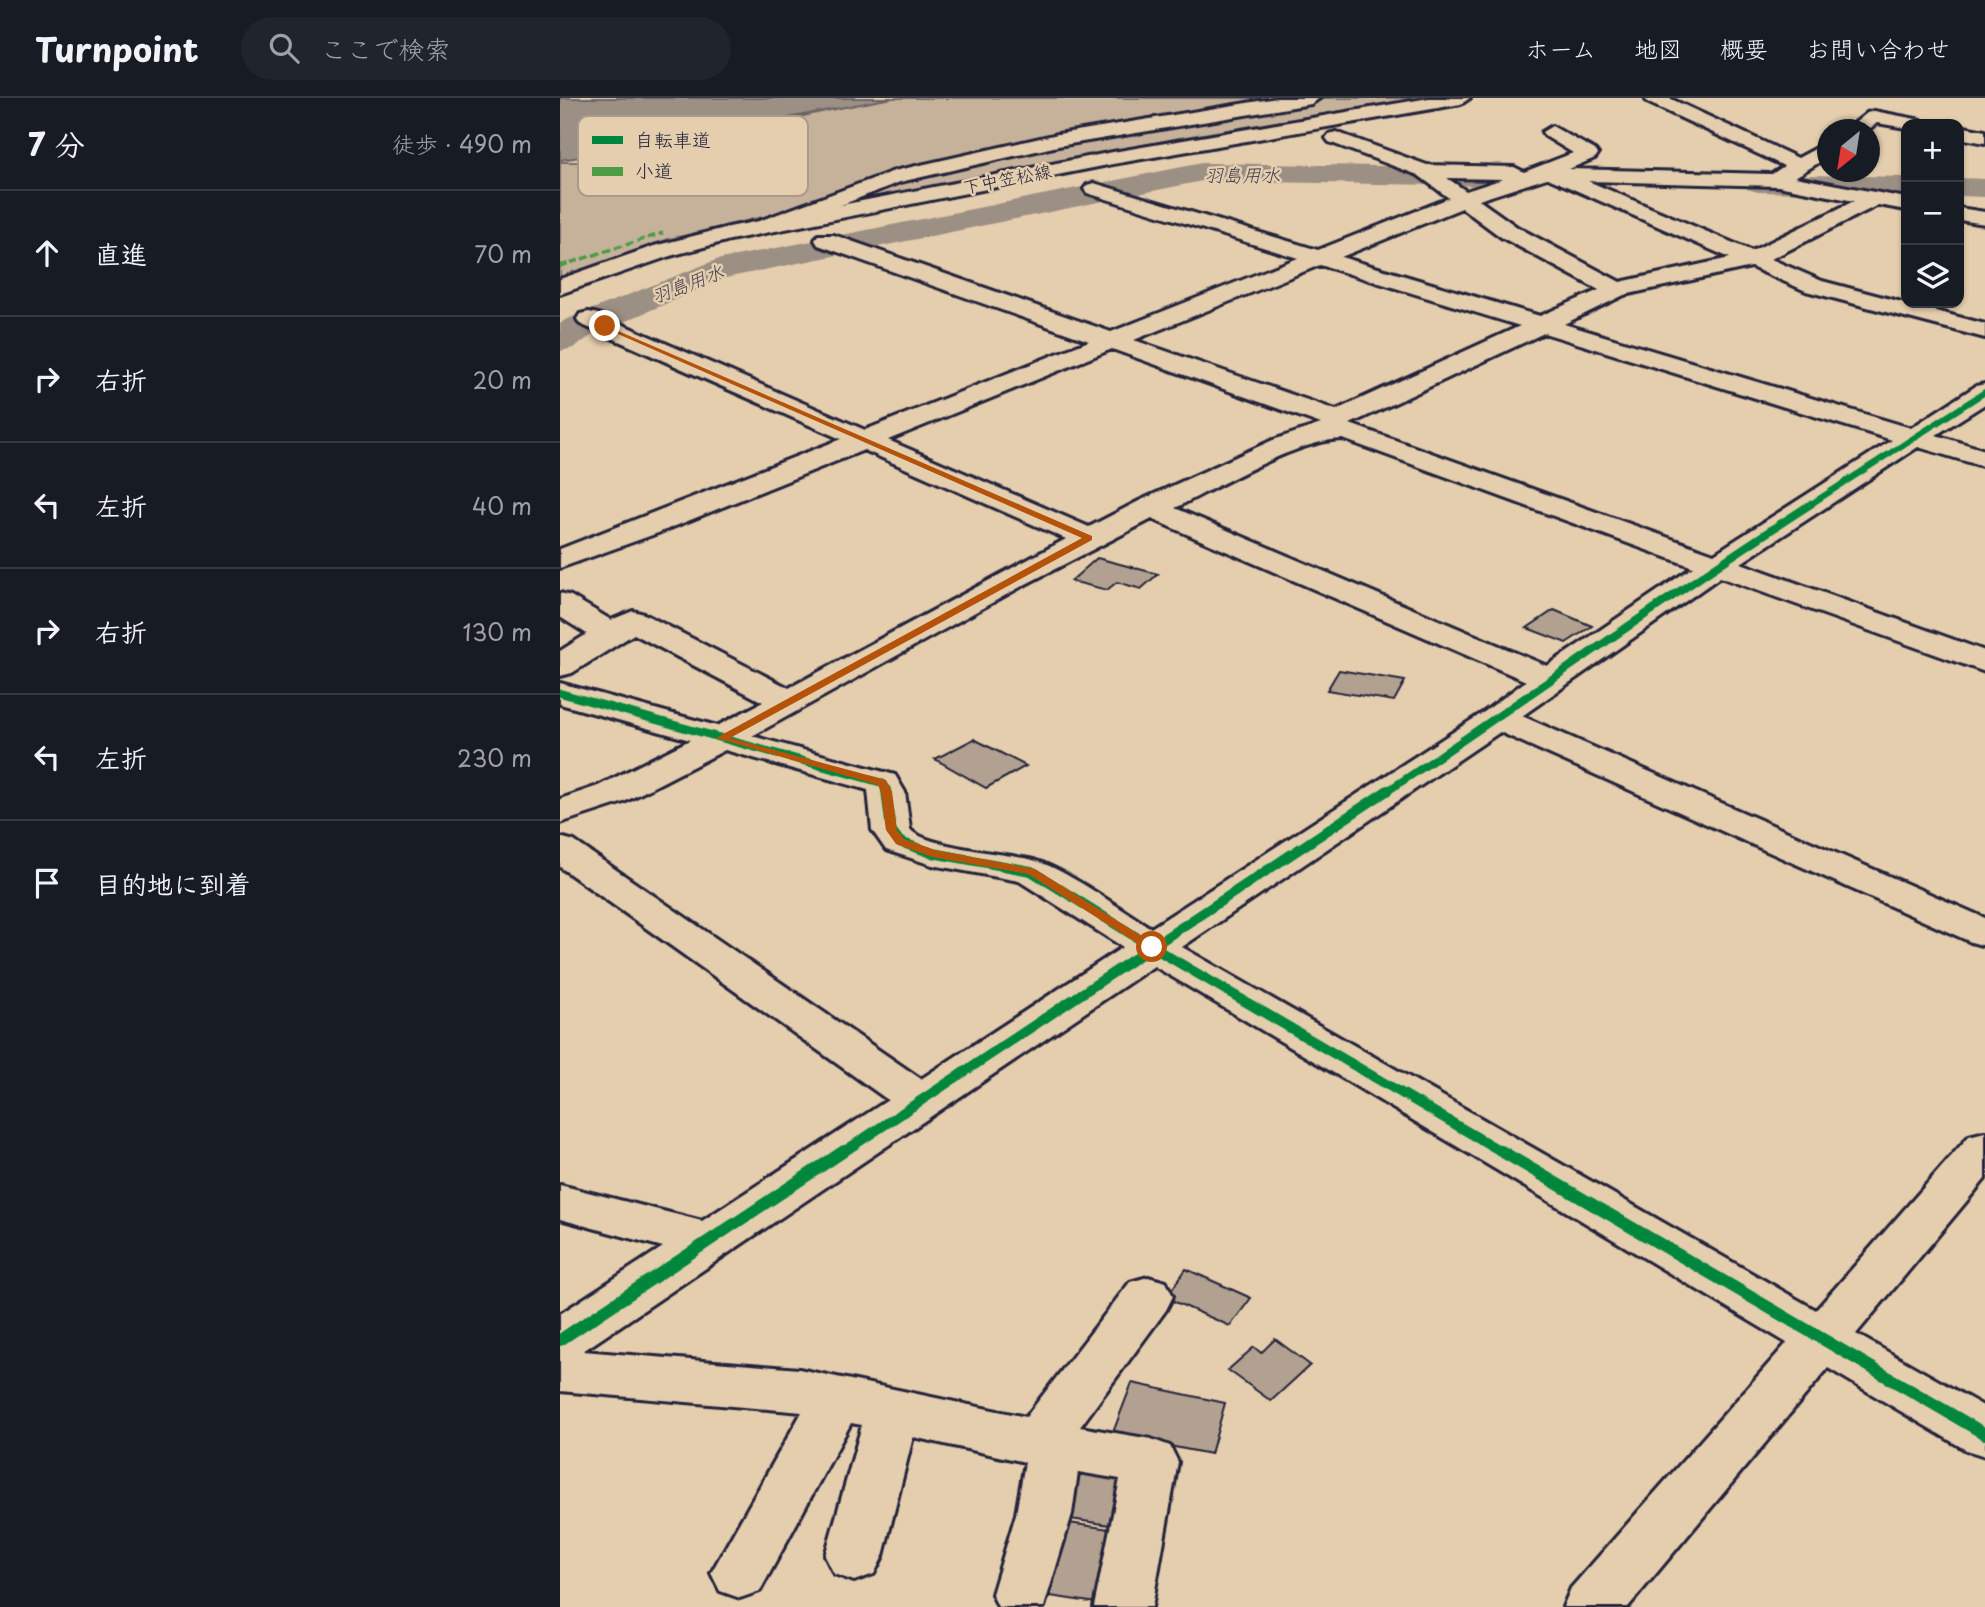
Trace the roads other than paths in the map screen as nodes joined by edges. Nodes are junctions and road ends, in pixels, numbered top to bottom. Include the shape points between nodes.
1 (1311, 98) edge
2 (1461, 98) edge
3 (1654, 98) edge
4 (1894, 104) dead end
5 (1874, 117) junction
6 (1871, 119) edge
7 (1901, 122) edge
8 (1552, 132) dead end
9 (1964, 133) edge
10 (1985, 137) edge
11 (1336, 138) dead end
12 (1817, 155) edge
13 (1800, 166) junction
14 (1428, 174) junction
15 (1548, 176) junction
16 (1778, 180) junction
17 (1105, 192) dead end
18 (1874, 199) junction
19 (1463, 200) junction
20 (1901, 203) edge
21 (1964, 215) edge
22 (1985, 218) edge
23 (767, 226) junction
24 (826, 240) dead end
25 (1319, 257) junction
26 (1752, 260) junction
27 (560, 287) edge
28 (1617, 290) junction
29 (597, 322) dead end
30 (1542, 326) junction
31 (1985, 331) edge
32 (1113, 340) junction
33 (1985, 392) edge
34 (1334, 425) junction
35 (1914, 437) junction
36 (863, 441) junction
37 (1985, 459) edge
38 (1149, 507) junction
39 (1089, 538) junction
40 (560, 559) edge
41 (1716, 565) junction
42 (560, 603) edge
43 (610, 634) junction
44 (1985, 662) edge
45 (560, 666) edge
46 (1550, 679) junction
47 (560, 693) edge
48 (790, 702) junction
49 (1496, 719) junction
50 (721, 738) junction
51 (560, 813) edge
52 (568, 867) edge
53 (1985, 933) edge
54 (1152, 947) junction
55 (921, 1101) junction
56 (1985, 1148) edge
57 (560, 1202) edge
58 (709, 1241) junction
59 (1148, 1296) dead end
60 (1821, 1339) junction
61 (560, 1340) edge
62 (560, 1370) edge
63 (838, 1398) junction
64 (893, 1410) junction
65 (1985, 1434) edge
66 (1046, 1444) junction
67 (854, 1556) dead end
68 (740, 1573) dead end
69 (1021, 1594) dead end
70 (1123, 1607) edge
71 (1592, 1607) edge

1 - 23 street via 1058,140 894,177
2 - 23 street, 下中笠松線 via 1113,158
3 - 13 street
4 - 5 street
5 - 6 street
5 - 7 street
8 - 15 street via 1588,154
9 - 10 street
11 - 14 street
12 - 13 street
13 - 16 street
14 - 15 street
14 - 19 street
15 - 16 street
15 - 19 street
15 - 26 street
16 - 18 street
17 - 25 street
18 - 20 street
18 - 26 street
19 - 25 street
19 - 28 street via 1508,232
21 - 22 street
23 - 27 street, 下中笠松線 via 662,251
24 - 32 street
25 - 30 street
25 - 32 street
26 - 28 street
26 - 31 street via 1814,286
28 - 30 street
29 - 36 street
30 - 34 street
30 - 35 street
32 - 34 street
32 - 36 street
33 - 35 street
34 - 38 street
34 - 41 street
35 - 37 street
35 - 41 street
36 - 39 street
36 - 40 street
38 - 39 street
38 - 46 street
39 - 48 street
41 - 44 street
41 - 46 street
42 - 43 street
43 - 45 street
43 - 48 street via 633,621
46 - 49 street
47 - 50 street
48 - 50 street
49 - 53 street via 1537,733
49 - 54 street
50 - 51 street via 611,794
50 - 54 street via 882,783 891,830 900,842 932,853 1031,871
52 - 55 street
54 - 55 street
54 - 60 street
55 - 58 street
56 - 60 street
57 - 58 street
58 - 61 street
59 - 66 street
60 - 65 street
60 - 71 street
62 - 63 street via 799,1390
63 - 64 street
63 - 68 street
64 - 66 street
64 - 67 street
66 - 69 street via 1044,1514
66 - 70 street via 1151,1462

